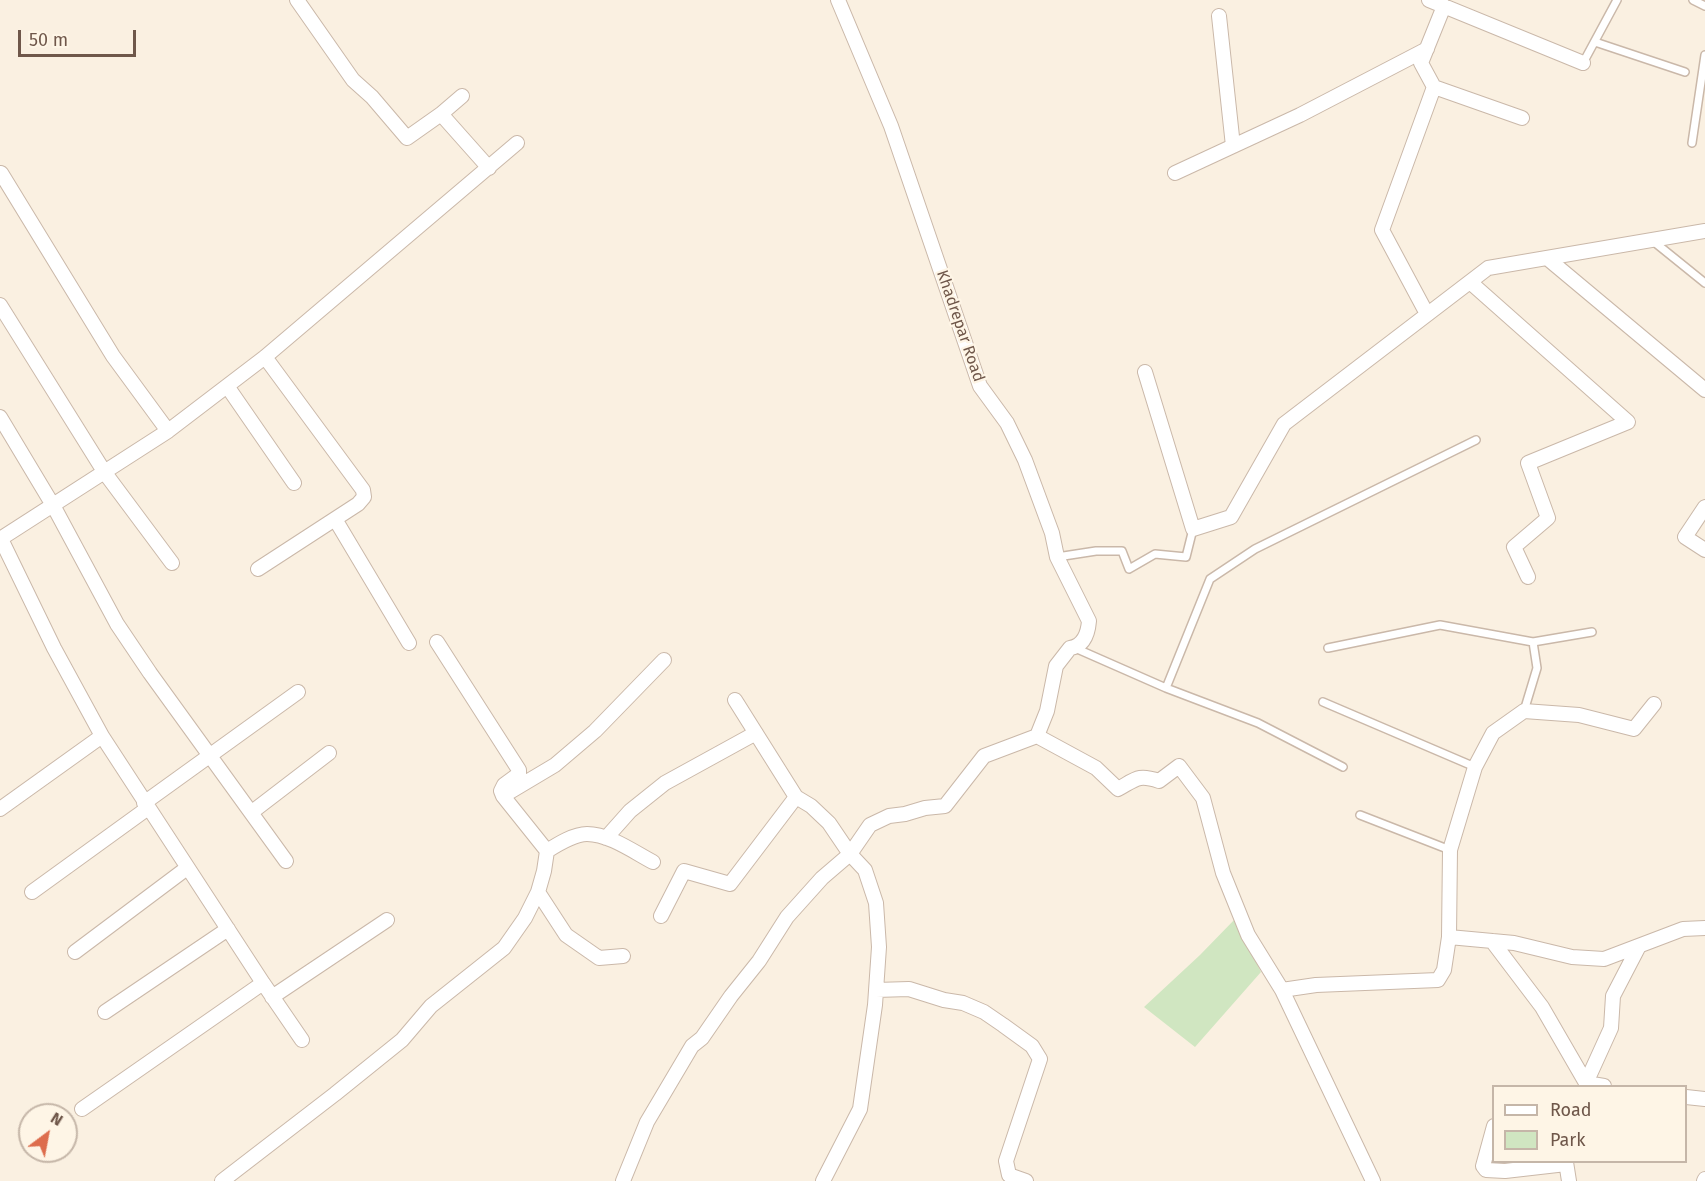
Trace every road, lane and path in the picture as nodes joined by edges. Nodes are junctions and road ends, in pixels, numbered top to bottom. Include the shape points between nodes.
1 (297, 0) edge
2 (838, 0) edge
3 (1429, 0) edge
4 (1617, 0) edge
5 (1693, 0) edge
6 (1444, 6) junction
7 (1705, 6) edge
8 (1219, 16) dead end
9 (1595, 42) junction
10 (1427, 49) junction
11 (1705, 55) edge
12 (1584, 63) joint
13 (1685, 72) dead end
14 (1434, 87) junction
15 (462, 96) dead end
16 (441, 114) junction
17 (1522, 118) dead end
18 (517, 143) dead end
19 (1692, 143) dead end
20 (1233, 146) junction
21 (489, 168) junction
22 (1, 173) edge
23 (1174, 173) dead end
24 (1705, 231) edge
25 (1652, 240) junction
26 (1547, 258) junction
27 (1470, 282) junction
28 (1705, 283) edge
29 (0, 305) edge
30 (1427, 315) junction
31 (265, 357) junction
32 (1145, 372) dead end
33 (227, 386) junction
34 (1705, 390) edge
35 (0, 417) edge
36 (168, 431) junction
37 (1476, 440) dead end
38 (105, 473) junction
39 (294, 483) dead end
40 (54, 507) junction
41 (1705, 507) edge
42 (335, 519) junction
43 (1193, 529) junction
44 (0, 539) edge
45 (1705, 550) edge
46 (1057, 557) junction
47 (172, 563) dead end
48 (258, 569) dead end
49 (1528, 577) dead end
50 (1592, 632) dead end
51 (437, 642) dead end
52 (1533, 642) junction
53 (409, 643) dead end
54 (1075, 648) junction
55 (1328, 648) dead end
56 (664, 660) dead end
57 (1166, 688) junction
58 (298, 692) dead end
59 (735, 700) dead end
60 (1323, 702) dead end
61 (1654, 704) dead end
62 (1524, 711) junction
63 (756, 733) junction
64 (102, 736) junction
65 (1037, 736) junction
66 (329, 753) dead end
67 (210, 754) junction
68 (1343, 766) dead end
69 (1475, 767) junction
70 (503, 796) junction
71 (796, 797) junction
72 (146, 806) junction
73 (0, 809) edge
74 (252, 812) junction
75 (1360, 815) dead end
76 (606, 838) junction
77 (1450, 850) junction
78 (547, 851) junction
79 (850, 854) junction
80 (286, 861) dead end
81 (653, 862) dead end
82 (187, 868) junction
83 (32, 892) dead end
84 (537, 892) junction
85 (660, 915) dead end
86 (387, 921) dead end
87 (1705, 928) edge
88 (228, 929) junction
89 (1449, 937) junction
90 (1492, 941) junction
91 (1639, 946) junction
92 (75, 952) dead end
93 (623, 956) dead end
94 (262, 983) junction
95 (876, 990) junction
96 (1282, 990) junction
97 (272, 998) junction
98 (105, 1011) dead end
99 (302, 1040) dead end
100 (1586, 1085) edge
101 (1687, 1097) edge
102 (1705, 1099) edge
103 (82, 1109) dead end
104 (1492, 1133) edge
105 (1566, 1163) edge
106 (222, 1181) edge
107 (623, 1181) edge
108 (824, 1181) edge
109 (1026, 1181) edge
110 (1373, 1181) edge
111 (1569, 1181) edge

1 - 16 street via 353,80 406,138
2 - 46 street, Khadrepar Road via 891,126 980,387 1007,423 1025,460
3 - 6 street
4 - 9 lane
5 - 7 lane
6 - 10 street
6 - 12 street
8 - 20 street
9 - 12 lane
9 - 13 lane
10 - 14 street via 1421,63
10 - 20 street
11 - 19 lane
14 - 17 street
14 - 30 street via 1382,230
15 - 16 street
16 - 21 street
18 - 21 street
20 - 23 street
21 - 31 street
22 - 36 street via 113,356
24 - 25 street
25 - 26 street
25 - 28 lane
26 - 27 street via 1488,268
26 - 34 street
27 - 30 street
27 - 49 street via 1628,422 1528,463 1548,518 1515,547
29 - 38 street
30 - 43 street via 1284,424 1231,517
31 - 33 street
31 - 42 street via 363,490 364,497 358,504
32 - 43 street
33 - 36 street
33 - 39 street
35 - 40 street
36 - 38 street
37 - 57 lane via 1255,549 1209,579
38 - 40 street
38 - 47 street
40 - 44 street
40 - 67 street via 117,624
41 - 45 street via 1685,537
42 - 48 street
42 - 53 street
43 - 46 lane via 1186,557 1155,554 1130,569 1122,551
44 - 64 street
46 - 54 street, Khadrepar Road via 1089,621 1088,631
50 - 52 lane
51 - 70 street via 519,770 504,785
52 - 55 lane via 1440,625
52 - 62 lane via 1537,668
54 - 57 lane
54 - 65 street, Khadrepar Road via 1070,648 1056,666 1047,711
56 - 70 street via 579,745 555,765
57 - 68 lane via 1257,723
58 - 67 street
59 - 63 street
60 - 69 lane
61 - 62 street via 1634,729 1579,715
62 - 69 street via 1493,733
63 - 71 street
63 - 76 street via 665,783 630,811
64 - 72 street
64 - 73 street
65 - 79 street via 984,756 945,806 889,816 870,825
65 - 96 street via 1096,768 1118,789 1134,778 1159,782 1181,768 1203,798 1223,873 1248,935
66 - 74 street
67 - 72 street
67 - 74 street
69 - 77 street
70 - 78 street
71 - 79 street via 829,823
71 - 85 street via 730,884 684,871
72 - 82 street
72 - 83 street
74 - 80 street
75 - 77 lane
76 - 78 street via 586,834
76 - 81 street
77 - 89 street
78 - 84 street
79 - 95 street via 866,870 876,903
79 - 107 street via 787,916 759,961 692,1046 647,1122
82 - 88 street
82 - 92 street
84 - 93 street via 566,935 599,958
84 - 106 street via 504,948 431,1006 402,1040
86 - 97 street
87 - 91 street via 1683,929
88 - 94 street
88 - 98 street
89 - 90 street
89 - 96 street via 1444,970 1438,980
90 - 91 street via 1572,957 1604,959
90 - 100 street via 1542,1007
91 - 100 street via 1613,996 1611,1028
94 - 97 street
94 - 103 street
95 - 108 street via 860,1109
95 - 109 street via 909,989 963,1003 984,1012 1032,1046 1040,1059 1006,1161 1009,1175
96 - 110 street
97 - 99 street
101 - 102 street
104 - 105 street via 1483,1166 1486,1170 1505,1172
105 - 111 street

